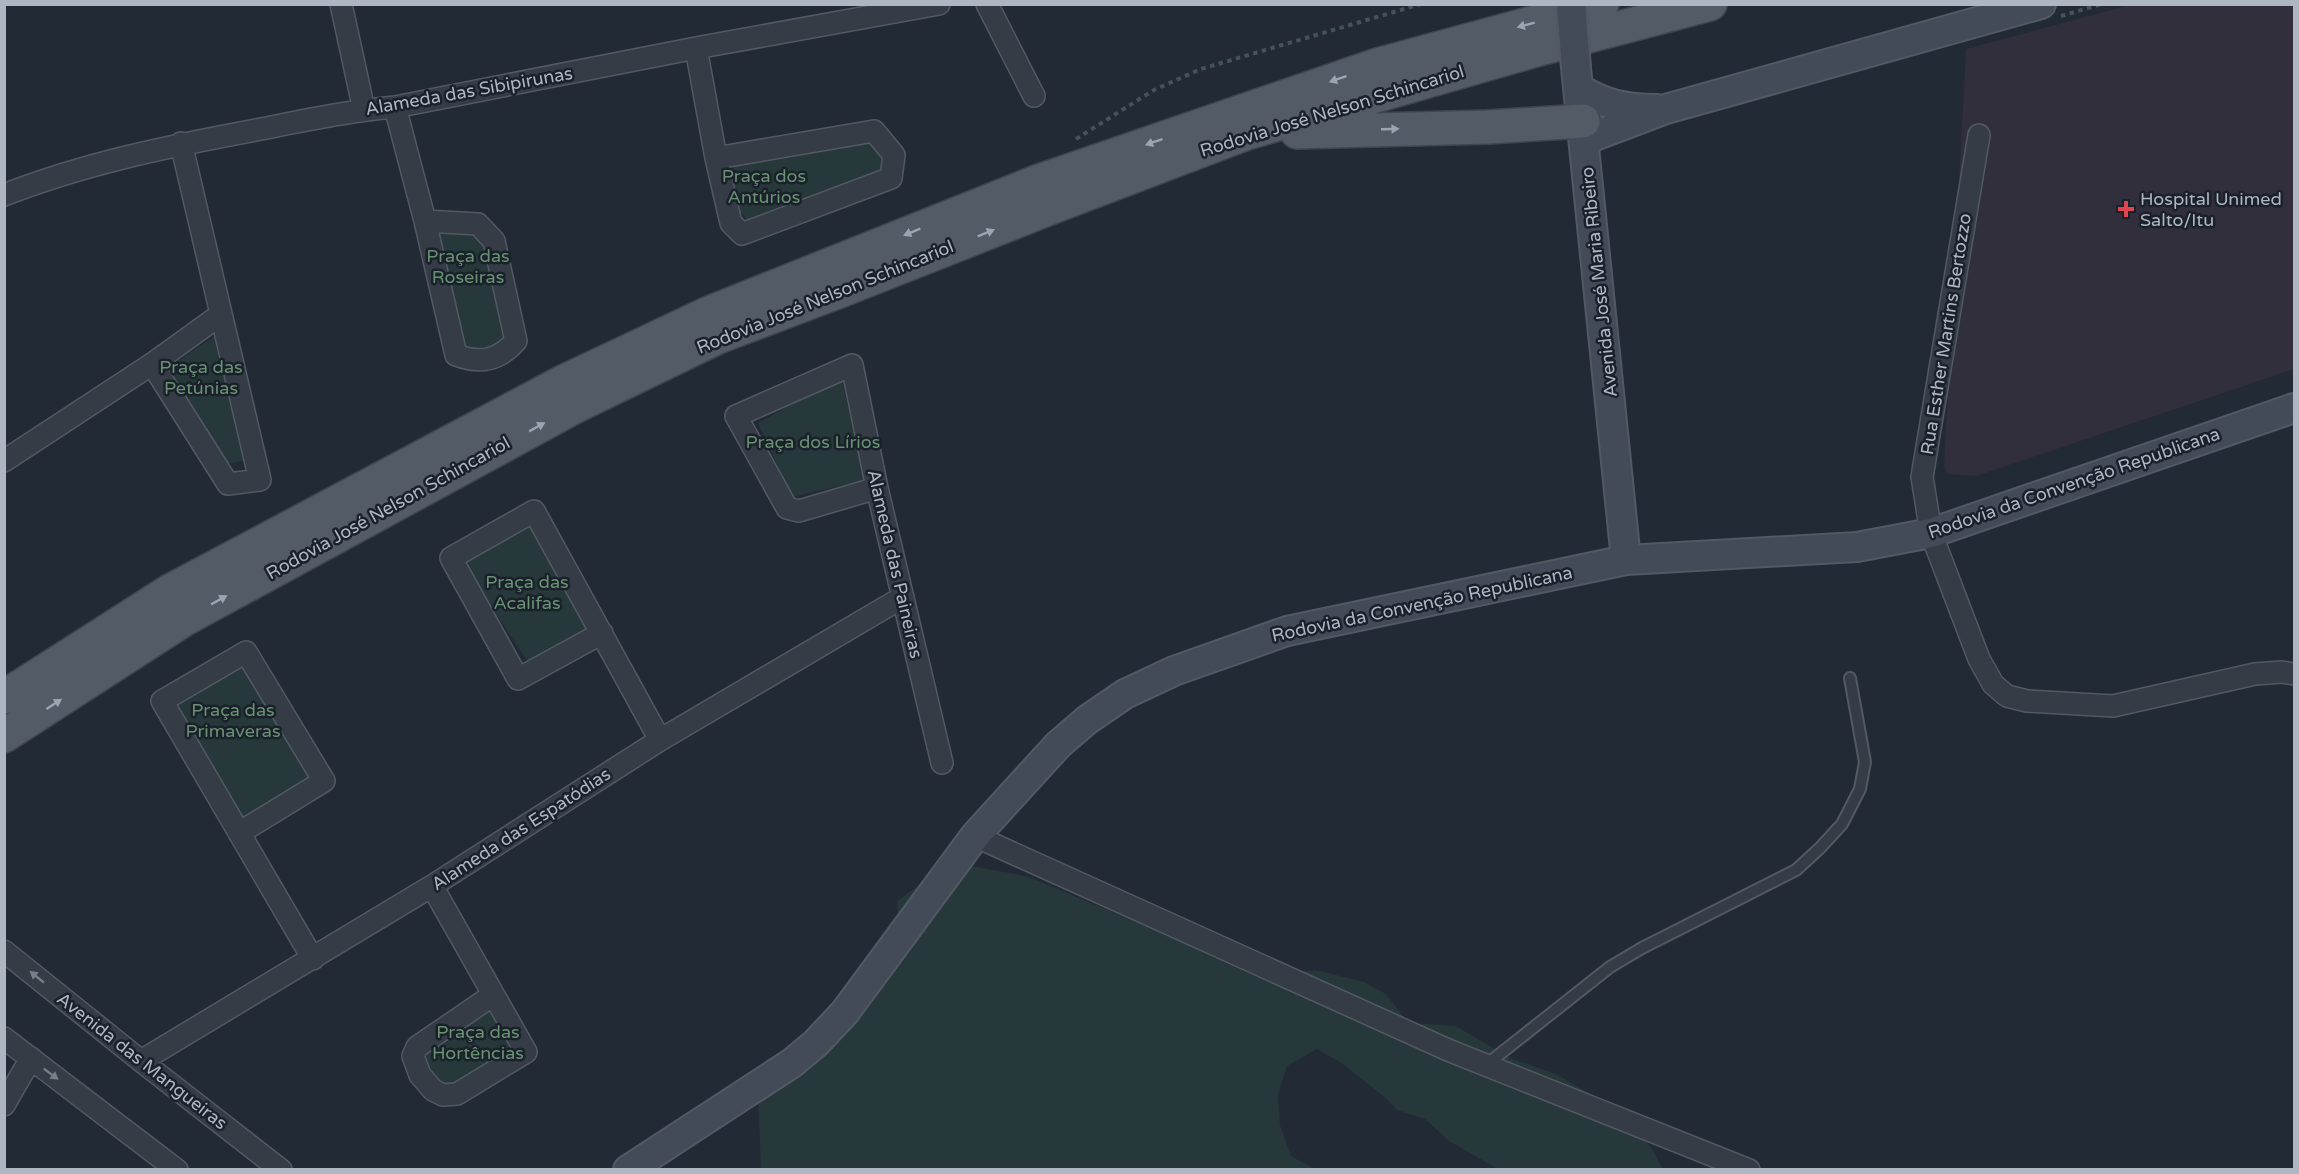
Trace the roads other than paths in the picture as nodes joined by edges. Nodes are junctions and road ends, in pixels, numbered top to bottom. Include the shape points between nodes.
1 (341, 4) edge
2 (939, 4) edge
3 (987, 4) edge
4 (1571, 4) edge
5 (1602, 4) edge
6 (1710, 4) edge
7 (2041, 4) edge
8 (833, 14) edge
9 (696, 48) junction
10 (1577, 78) junction
11 (1034, 96) dead end
12 (395, 107) junction
13 (1666, 109) junction
14 (364, 110) junction
15 (1583, 130) junction
16 (1247, 133) junction
17 (1979, 135) dead end
18 (181, 143) junction
19 (716, 158) junction
20 (4, 195) edge
21 (425, 220) junction
22 (220, 315) junction
23 (152, 364) junction
24 (2295, 408) edge
25 (5, 460) edge
26 (877, 488) junction
27 (1930, 533) junction
28 (1626, 560) junction
29 (903, 597) junction
30 (602, 633) junction
31 (2295, 674) edge
32 (1850, 678) dead end
33 (4, 697) edge
34 (5, 736) edge
35 (660, 740) junction
36 (942, 764) dead end
37 (239, 833) junction
38 (975, 836) junction
39 (432, 886) junction
40 (4, 951) edge
41 (313, 959) junction
42 (493, 995) junction
43 (4, 1038) edge
44 (31, 1058) junction
45 (141, 1061) junction
46 (1486, 1065) junction
47 (4, 1105) edge
48 (177, 1170) edge
49 (281, 1170) edge
50 (628, 1170) edge
51 (1749, 1170) edge

1 - 14 street
2 - 8 street, Alameda das Sibipirunas
3 - 11 street
4 - 10 main road, Avenida José Maria Ribeiro, bridge
5 -> 33 main road, Rodovia José Nelson Schincariol via 1377,65 1038,181 709,313 563,382 170,591
6 - 16 main road, Rodovia José Nelson Schincariol
7 - 13 main road
8 - 9 street, Alameda das Sibipirunas
9 - 12 street, Alameda das Sibipirunas
9 - 19 street
10 - 13 main road via 1596,100 1638,109
10 - 15 main road, Avenida José Maria Ribeiro
12 - 14 street, Alameda das Sibipirunas
12 - 21 street
13 - 15 main road
14 - 18 street, Alameda das Sibipirunas
16 -> 15 main road via 1476,127
15 - 28 main road, Avenida José Maria Ribeiro
34 -> 16 main road, Rodovia José Nelson Schincariol via 185,619 576,406 708,342
17 - 27 street, Rua Esther Martins Bertozzo via 1922,477
18 - 20 street, Alameda das Sibipirunas via 87,166
18 - 22 street
19 - 19 street via 731,223 742,234 891,178 894,155 874,131
21 - 21 street via 456,355 484,361 510,348 516,341 494,241 478,224
22 - 23 street
22 - 23 street via 260,480 228,484
23 - 25 street
24 - 27 main road, Rodovia da Convenção Republicana
26 - 26 street, Alameda das Paineiras via 852,365 736,416 787,508 799,511
26 - 29 street, Alameda das Paineiras
27 - 28 main road, Rodovia da Convenção Republicana via 1857,547
27 - 31 street, Rua Esther Martins Bertozzo via 1979,659 1993,684 2007,696 2027,701 2113,706 2255,674
28 - 38 main road, Rodovia da Convenção Republicana via 1287,631 1174,671 1125,694 1088,720 1058,745
29 - 35 street, Alameda das Espatódias
29 - 36 street, Alameda das Paineiras
30 - 30 street via 534,511 451,558 519,679
30 - 35 street
32 - 46 lane via 1864,771 1860,789 1842,824 1820,848 1796,870 1610,967
35 - 39 street, Alameda das Espatódias
37 - 37 street via 162,701 246,652 324,781
37 - 41 street
38 - 46 street
38 - 50 main road, Rodovia da Convenção Republicana via 857,997 816,1042 792,1063
39 - 41 street, Alameda das Espatódias
39 - 42 street
45 -> 40 street, Avenida das Mangueiras
41 - 45 street, Alameda das Espatódias
42 - 42 street via 526,1052 457,1094 443,1095 433,1090 420,1075 413,1056 417,1047
43 - 44 street
44 - 47 street
44 -> 48 street
45 - 49 street, Avenida das Mangueiras
46 - 51 street

